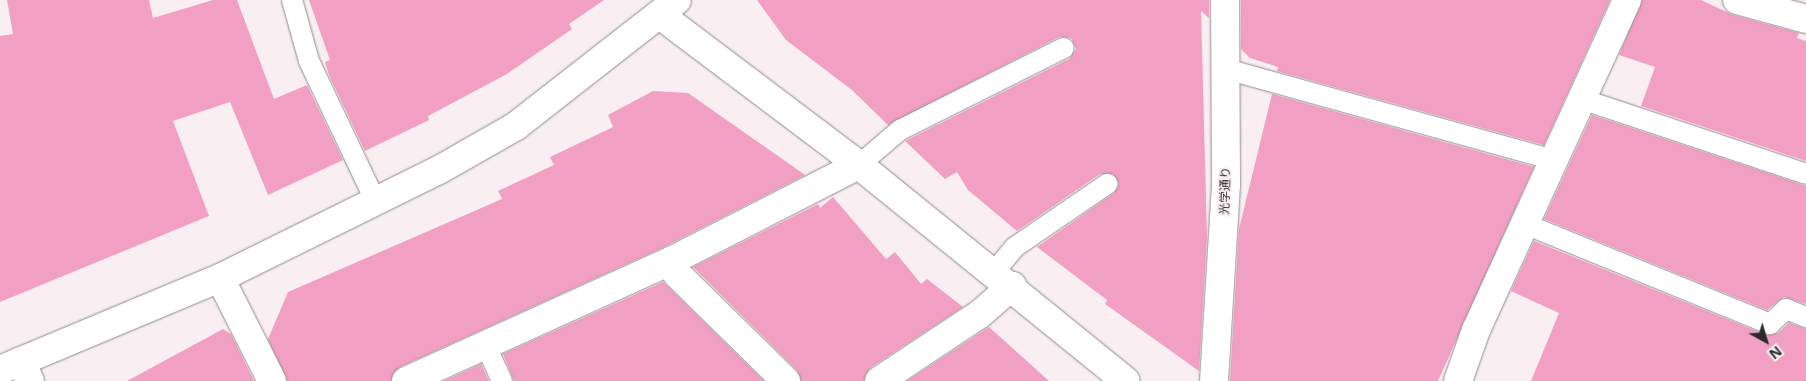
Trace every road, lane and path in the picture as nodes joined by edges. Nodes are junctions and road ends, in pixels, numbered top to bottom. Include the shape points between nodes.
1 (292, 0) edge
2 (1225, 0) edge
3 (1627, 0) edge
4 (1736, 0) edge
5 (668, 8) edge
6 (1806, 19) edge
7 (1064, 48) dead end
8 (1226, 70) junction
9 (1581, 99) junction
10 (1554, 160) junction
11 (859, 165) junction
12 (1806, 174) edge
13 (1107, 184) dead end
14 (376, 202) junction
15 (1525, 224) junction
16 (670, 261) junction
17 (220, 278) junction
18 (1003, 279) junction
19 (1806, 317) edge
20 (485, 344) junction
21 (17, 371) edge
22 (272, 381) edge
23 (406, 381) edge
24 (502, 381) edge
25 (786, 381) edge
26 (879, 381) edge
27 (1126, 381) edge
28 (1214, 381) edge
29 (1458, 381) edge

1 - 14 lane via 309,61
2 - 8 street, 光学通り
3 - 9 street
4 - 6 street
5 - 11 street
5 - 14 street via 516,126
7 - 11 lane via 900,130
8 - 10 lane
8 - 28 street, 光学通り via 1226,184
9 - 10 street
9 - 12 lane
10 - 15 street
11 - 16 street
11 - 18 street
13 - 18 lane via 1016,247
14 - 17 street
15 - 19 lane via 1770,324 1786,309
15 - 29 street
16 - 20 street
16 - 25 street via 677,274
17 - 21 street
17 - 22 street
18 - 26 street via 980,314
18 - 27 street
20 - 23 street
20 - 24 lane

